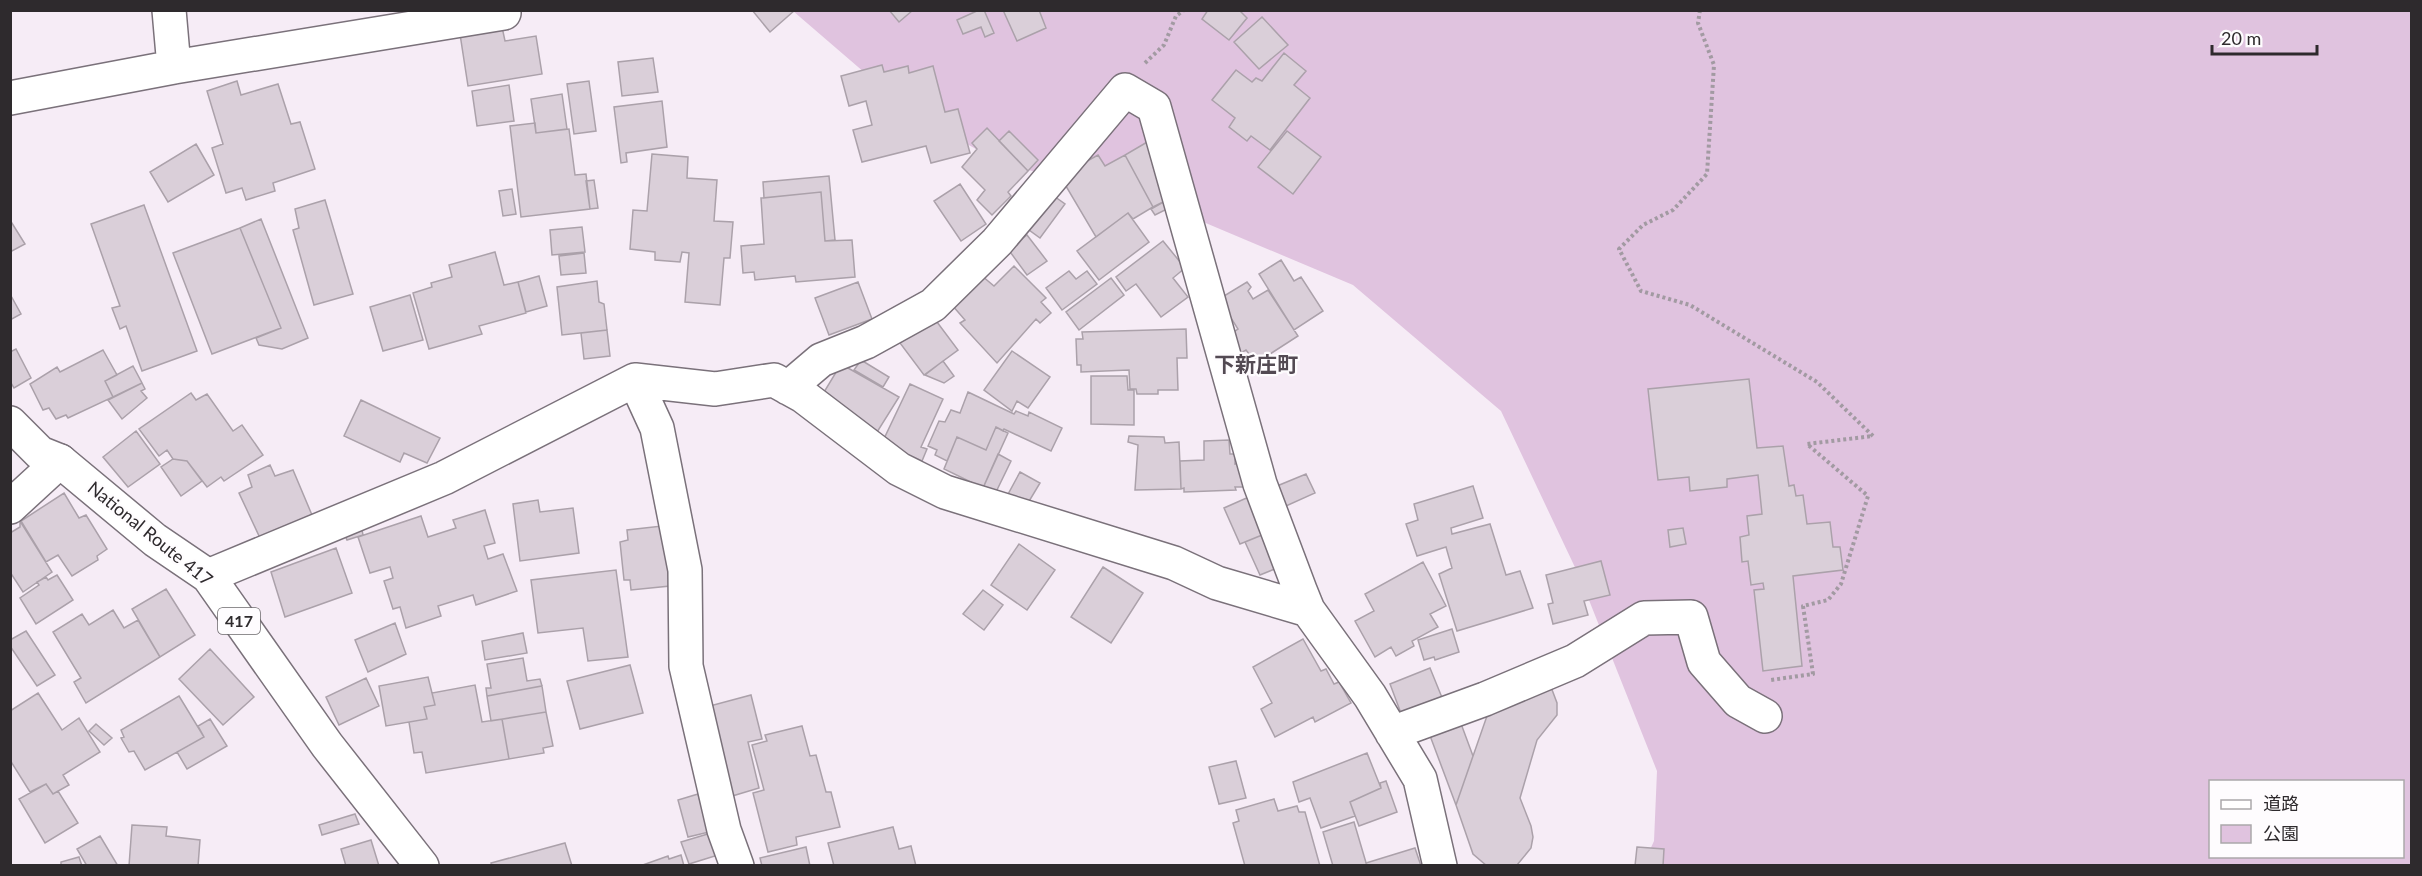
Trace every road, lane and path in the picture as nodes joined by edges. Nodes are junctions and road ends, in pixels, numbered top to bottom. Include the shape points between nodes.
1 (169, 10) edge
2 (1184, 10) edge
3 (1700, 10) edge
4 (504, 13) dead end
5 (174, 67) junction
6 (1125, 90) junction
7 (10, 98) edge
8 (635, 380) junction
9 (788, 388) junction
10 (10, 423) edge
11 (60, 461) junction
12 (10, 507) edge
13 (208, 576) junction
14 (1308, 610) junction
15 (1731, 692) junction
16 (1765, 716) dead end
17 (1392, 733) junction
18 (422, 866) edge
19 (737, 866) edge
20 (1440, 866) edge

1 - 5 main road
2 - 6 path via 1176,16 1164,45 1147,59
3 - 15 path via 1698,23 1713,65 1707,174 1674,210 1643,225 1619,249 1641,291 1690,305 1817,382 1873,436 1807,444 1868,496 1841,584 1828,600 1803,606 1813,674 1766,680
4 - 5 main road
5 - 7 main road
6 - 9 main road via 996,242 933,305 866,342 820,360
6 - 14 main road via 1154,107 1260,484
8 - 9 main road via 715,388 774,380
8 - 13 main road via 444,478
8 - 19 main road via 657,428 685,570 686,666 724,830
9 - 14 main road via 899,469 945,492 1174,563 1217,583
10 - 11 main road, National Route 417 / 417 via 40,453
11 - 12 main road
11 - 13 main road, National Route 417 / 417 via 155,540
13 - 18 main road, National Route 417 / 417 via 327,745
14 - 17 main road
15 - 16 main road via 1738,701
15 - 17 main road via 1704,662 1691,617 1644,618 1575,660
17 - 20 main road via 1420,779

